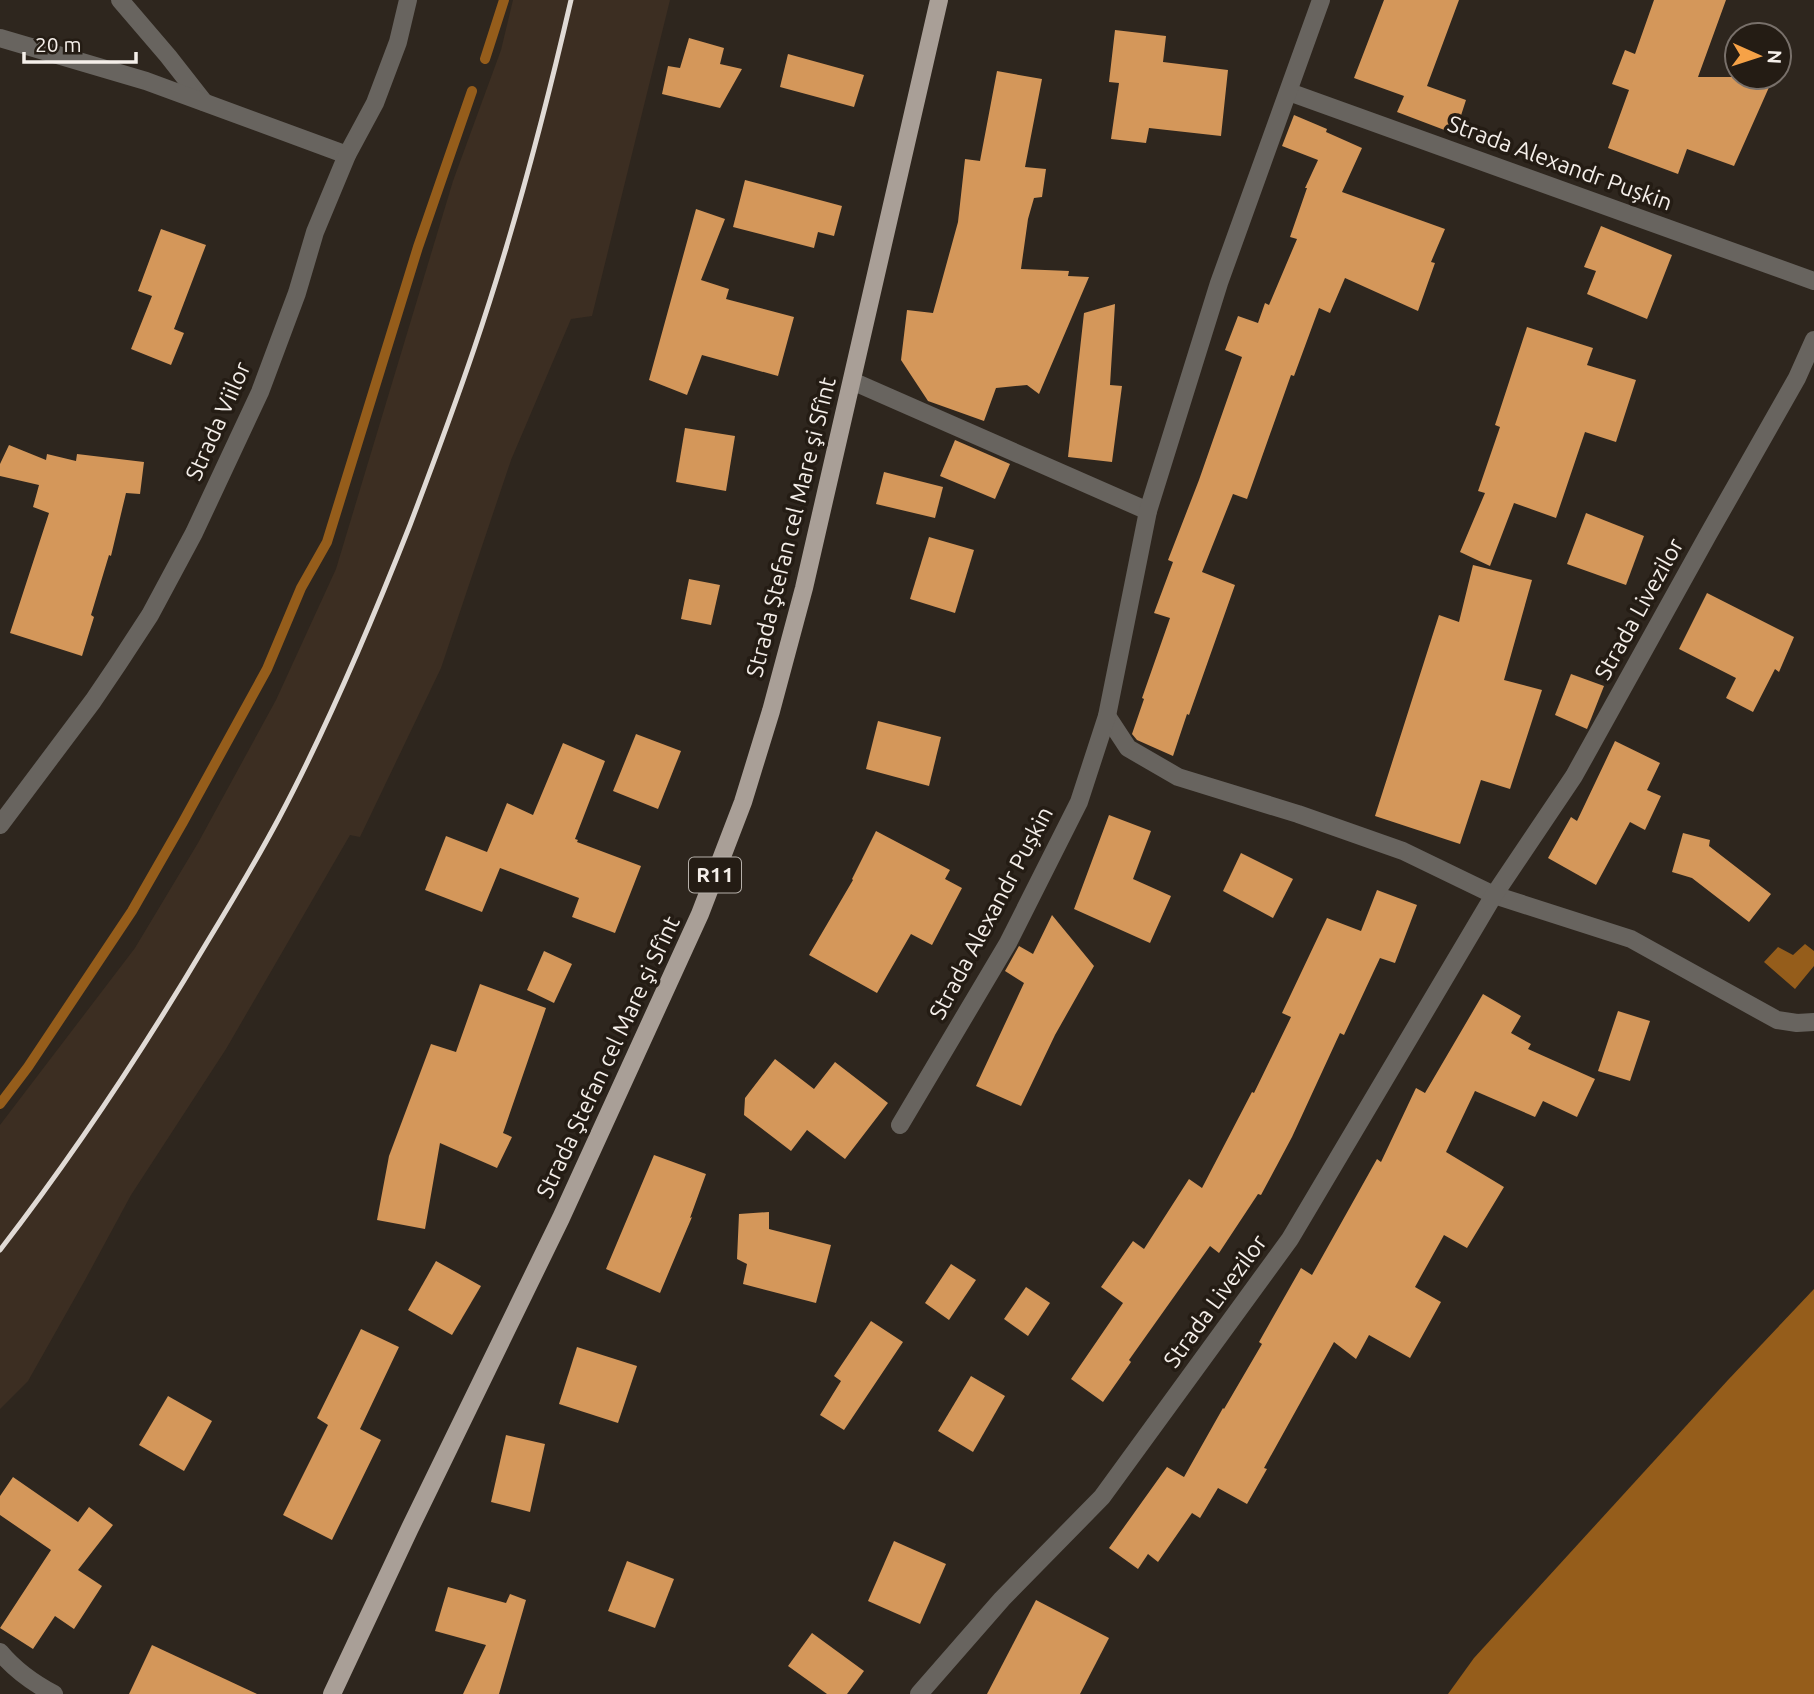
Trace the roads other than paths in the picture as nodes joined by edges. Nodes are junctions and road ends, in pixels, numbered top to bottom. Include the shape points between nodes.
1 (120, 0) edge
2 (408, 0) edge
3 (939, 0) edge
4 (1321, 0) edge
5 (0, 38) edge
6 (1289, 92) junction
7 (204, 102) junction
8 (346, 155) junction
9 (1814, 281) edge
10 (1814, 340) edge
11 (852, 381) junction
12 (1148, 511) junction
13 (1107, 716) junction
14 (0, 825) edge
15 (1494, 895) junction
16 (1814, 1022) edge
17 (900, 1125) dead end
18 (0, 1652) edge
19 (54, 1694) edge
20 (332, 1694) edge
21 (919, 1694) edge

1 - 7 street
2 - 8 street, Strada Viilor via 375,103
3 - 11 main road, Strada Ştefan cel Mare şi Sfînt / R11
4 - 6 street, Strada Alexandr Pușkin
5 - 7 street via 146,80
6 - 9 street, Strada Alexandr Pușkin
6 - 12 street, Strada Alexandr Pușkin via 1219,283
7 - 8 street
8 - 14 street, Strada Viilor via 260,392 194,533 118,664
10 - 15 street, Strada Livezilor via 1574,776
11 - 12 street
11 - 20 main road, Strada Ştefan cel Mare şi Sfînt / R11 via 771,711 743,802 700,914 561,1218
12 - 13 street, Strada Alexandr Pușkin
13 - 15 street via 1128,748 1178,777 1402,851
13 - 17 street, Strada Alexandr Pușkin via 1079,802 1008,943
15 - 16 street via 1631,939 1777,1020
15 - 21 street, Strada Livezilor via 1290,1239 1102,1496 1002,1599
18 - 19 street via 16,1670

